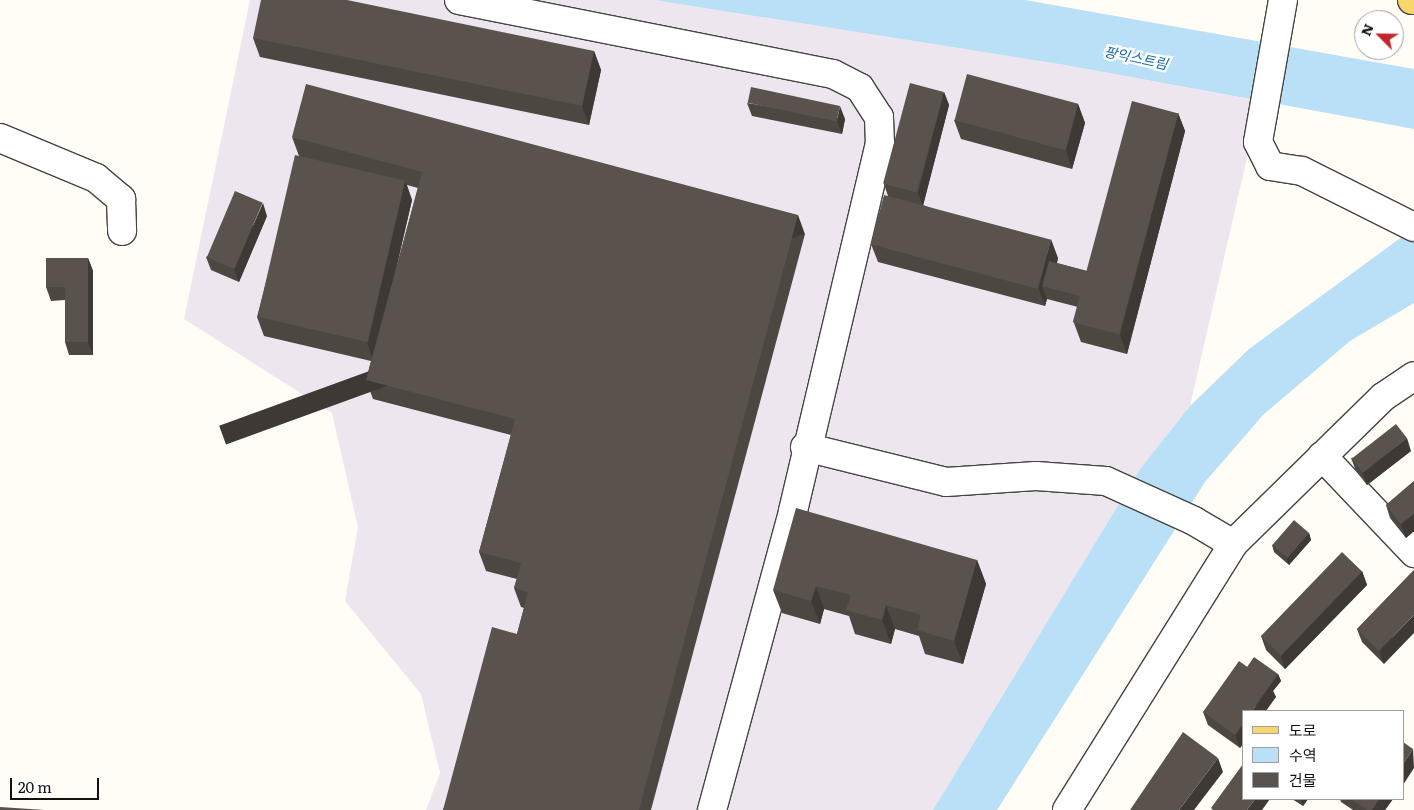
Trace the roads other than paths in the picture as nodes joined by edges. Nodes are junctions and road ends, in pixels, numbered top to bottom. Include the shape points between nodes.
1 (459, 0) edge
2 (1283, 0) edge
3 (0, 138) edge
4 (1409, 224) edge
5 (122, 231) dead end
6 (1414, 376) edge
7 (805, 447) junction
8 (1322, 456) junction
9 (1233, 544) junction
10 (1414, 553) edge
11 (712, 810) edge
12 (1067, 810) edge

1 - 7 street via 832,74 860,88 878,117 880,143
2 - 4 street via 1258,142 1270,166 1302,171
3 - 5 street via 96,178 121,199
6 - 8 street via 1383,397
7 - 9 street via 946,482 1036,476 1106,482 1194,521
7 - 11 street via 793,512
8 - 9 street
8 - 10 street
9 - 12 street

